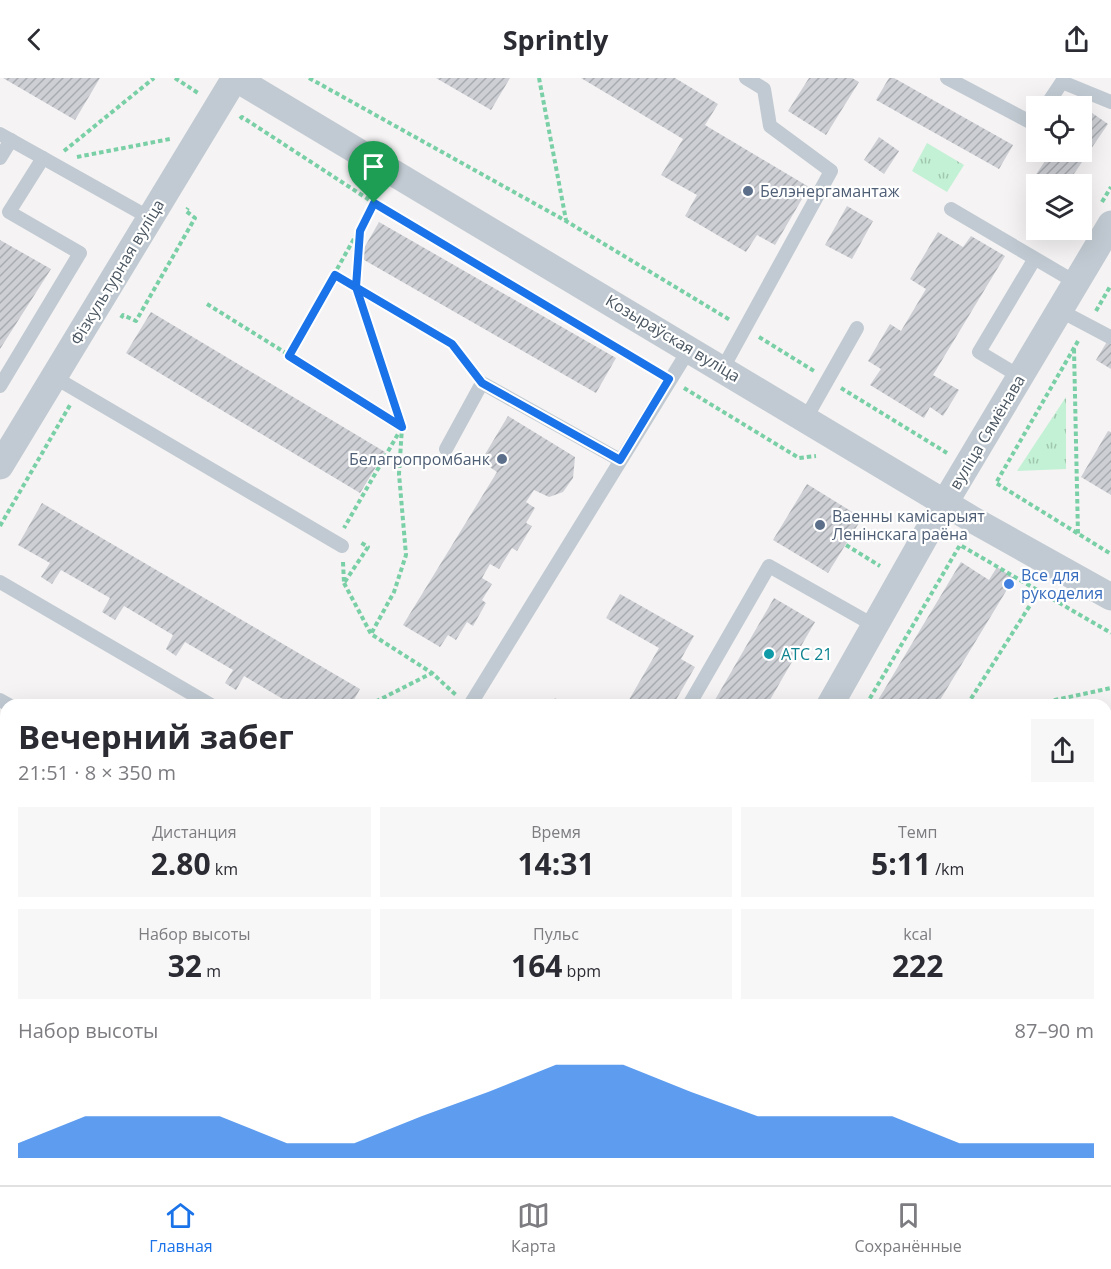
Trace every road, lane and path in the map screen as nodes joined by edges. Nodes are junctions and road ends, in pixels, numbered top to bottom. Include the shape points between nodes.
1 (154, 78) edge
2 (235, 78) edge
3 (309, 78) edge
4 (539, 78) edge
5 (746, 78) edge
6 (948, 78) edge
7 (1053, 96) edge
8 (1111, 102) edge
9 (1026, 120) edge
10 (236, 126) dead end
11 (5, 137) edge
12 (171, 139) dead end
13 (0, 158) edge
14 (46, 160) junction
15 (192, 202) dead end
16 (374, 203) junction
17 (951, 209) dead end
18 (150, 218) junction
19 (566, 221) junction
20 (1111, 224) edge
21 (360, 231) junction
22 (1034, 260) junction
23 (335, 275) junction
24 (1076, 282) junction
25 (1111, 285) edge
26 (356, 287) junction
27 (207, 304) dead end
28 (1059, 310) junction
29 (117, 325) dead end
30 (1088, 325) junction
31 (857, 328) dead end
32 (746, 329) junction
33 (1110, 337) edge
34 (690, 348) junction
35 (1074, 348) junction
36 (289, 356) junction
37 (723, 368) junction
38 (1019, 376) junction
39 (54, 377) junction
40 (669, 379) junction
41 (828, 380) junction
42 (482, 383) junction
43 (0, 386) edge
44 (77, 391) junction
45 (806, 418) junction
46 (402, 427) junction
47 (446, 449) dead end
48 (818, 456) dead end
49 (955, 458) dead end
50 (620, 460) junction
51 (0, 466) edge
52 (945, 503) junction
53 (0, 526) edge
54 (342, 532) dead end
55 (1078, 535) junction
56 (846, 545) dead end
57 (342, 546) dead end
58 (1111, 554) edge
59 (883, 568) dead end
60 (0, 582) edge
61 (344, 583) dead end
62 (1039, 591) junction
63 (1111, 597) edge
64 (875, 626) junction
65 (1111, 633) edge
66 (371, 634) junction
67 (432, 673) junction
68 (1111, 688) edge
69 (457, 697) dead end
70 (201, 699) edge
71 (381, 699) edge
72 (474, 699) edge
73 (692, 699) edge
74 (833, 699) edge
75 (870, 699) edge
76 (971, 699) edge
77 (1060, 699) edge

1 - 14 path
2 - 18 street, Фізкультурная вуліца
2 - 34 street, Козыраўская вуліца
3 - 19 path
4 - 19 path
5 - 32 lane via 764,89 770,126 831,171
6 - 9 lane
7 - 8 lane via 1062,82
10 - 16 path via 242,117
11 - 13 lane
11 - 14 lane
12 - 14 path
14 - 18 lane
14 - 43 lane via 9,212 80,253
15 - 29 path via 186,211 195,218 136,321 123,315
16 - 21 path
16 - 40 path
17 - 22 lane
18 - 39 street, Фізкультурная вуліца
19 - 32 path
20 - 24 street, вуліца Сямёнава
21 - 23 path
21 - 26 path
22 - 24 lane
22 - 38 lane via 979,352
23 - 26 path
23 - 36 path
24 - 28 street, вуліца Сямёнава
25 - 30 path
26 - 42 path via 452,344
26 - 46 path
27 - 36 path
28 - 30 lane
28 - 38 street, вуліца Сямёнава
30 - 33 lane
30 - 35 path
31 - 41 lane
32 - 37 lane
32 - 41 path
34 - 37 street, Козыраўская вуліца
34 - 40 lane
35 - 55 path
35 - 55 path via 996,483
36 - 46 path
37 - 45 street, Козыраўская вуліца
38 - 52 street, вуліца Сямёнава
39 - 44 lane
39 - 51 street, Фізкультурная вуліца
40 - 48 path via 799,458
40 - 50 lane
41 - 45 lane
41 - 49 path
42 - 47 lane
42 - 50 lane
44 - 53 path
44 - 57 lane
45 - 52 street, Козыраўская вуліца
46 - 54 path
46 - 66 path via 399,474 406,555 394,592
50 - 72 lane
52 - 63 street, Козыраўская вуліца
52 - 64 street, вуліца Сямёнава
55 - 58 path
56 - 59 path
60 - 70 lane
61 - 66 path
62 - 65 path
62 - 75 path via 960,545
62 - 76 path
64 - 73 lane via 769,566
64 - 74 street, вуліца Сямёнава
66 - 67 path
67 - 69 path
67 - 71 path
68 - 77 path

